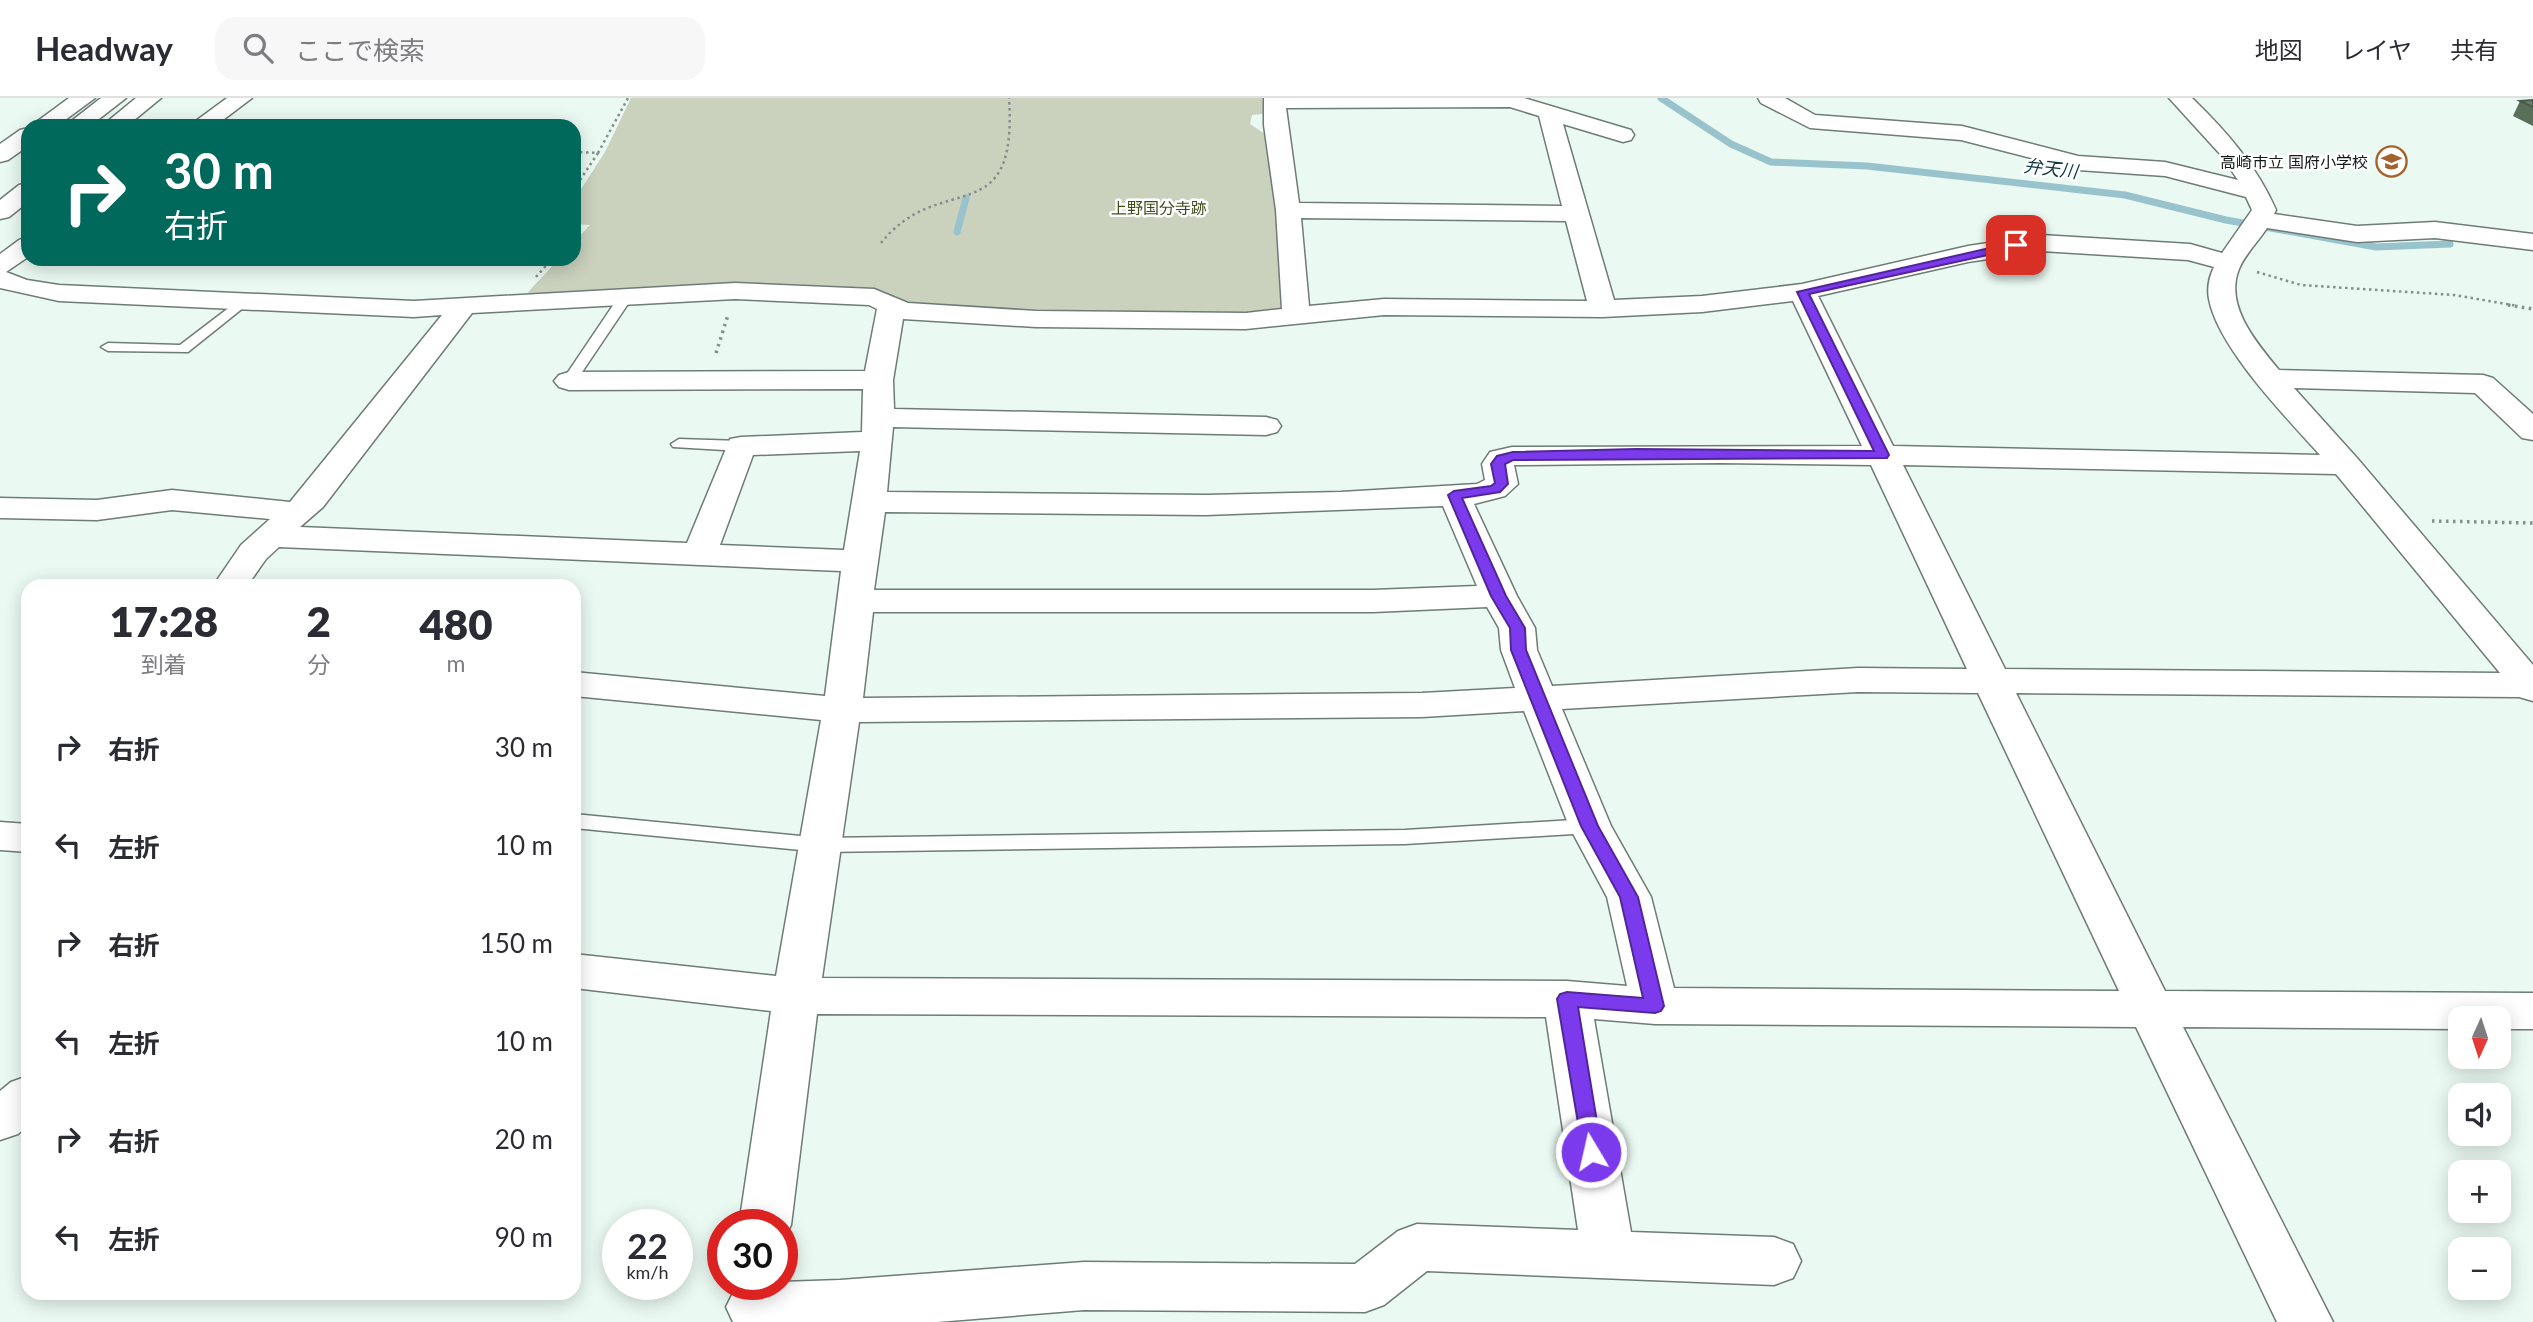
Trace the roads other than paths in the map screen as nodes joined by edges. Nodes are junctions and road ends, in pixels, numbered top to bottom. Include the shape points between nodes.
1 (84, 98) edge
2 (115, 98) edge
3 (150, 98) edge
4 (241, 98) edge
5 (1769, 98) edge
6 (2180, 98) edge
7 (1275, 100) edge
8 (1549, 113) junction
9 (52, 119) edge
10 (86, 119) edge
11 (122, 119) edge
12 (210, 119) edge
13 (1623, 135) dead end
14 (16, 157) edge
15 (2256, 192) junction
16 (1288, 210) junction
17 (0, 212) edge
18 (1577, 214) junction
19 (2254, 227) junction
20 (2533, 242) edge
21 (21, 250) edge
22 (2227, 263) junction
23 (0, 266) edge
24 (0, 279) edge
25 (1802, 292) junction
26 (627, 295) junction
27 (243, 301) junction
28 (891, 306) junction
29 (463, 307) junction
30 (1604, 309) junction
31 (1296, 315) junction
32 (108, 347) dead end
33 (2271, 379) junction
34 (569, 381) joint
35 (877, 413) junction
36 (1266, 426) dead end
37 (2533, 431) edge
38 (678, 444) dead end
39 (741, 446) junction
40 (1882, 455) junction
41 (2346, 465) junction
42 (1454, 495) junction
43 (870, 502) junction
44 (0, 508) edge
45 (295, 512) junction
46 (268, 536) junction
47 (699, 555) junction
48 (859, 561) junction
49 (234, 579) edge
50 (1499, 596) junction
51 (856, 601) junction
52 (1993, 680) junction
53 (581, 685) edge
54 (2531, 687) edge
55 (1539, 699) junction
56 (842, 709) junction
57 (581, 822) edge
58 (1590, 826) junction
59 (0, 836) edge
60 (21, 838) edge
61 (821, 845) junction
62 (581, 972) edge
63 (796, 996) junction
64 (1567, 999) junction
65 (1655, 1006) junction
66 (2148, 1008) junction
67 (2533, 1010) edge
68 (21, 1102) edge
69 (0, 1120) edge
70 (767, 1209) edge
71 (1608, 1254) junction
72 (1774, 1261) dead end
73 (754, 1304) edge
74 (2305, 1322) edge

1 - 9 main road
2 - 10 main road
3 - 11 main road
4 - 12 main road
5 - 15 main road via 1810,121 1962,134 2078,163 2165,169
6 - 15 main road via 2221,140
7 - 8 main road via 1511,101
7 - 16 main road
8 - 13 main road
8 - 18 main road
14 - 17 main road
15 - 19 main road via 2264,210
16 - 18 main road
16 - 31 main road
18 - 30 main road
19 - 20 main road via 2357,234 2435,230
19 - 22 main road
21 - 23 main road
22 - 25 main road via 2190,252 2040,243 1968,254
22 - 33 main road via 2221,296 2226,316
24 - 27 main road via 44,291
25 - 30 main road via 1662,308
25 - 40 main road
26 - 28 main road via 735,291 874,297
26 - 29 main road
26 - 34 lane
27 - 29 main road via 402,309
27 - 32 lane via 183,349
28 - 31 main road via 903,311 1036,319 1246,321
28 - 35 main road
29 - 45 main road via 311,500
30 - 31 main road via 1384,307
33 - 37 main road via 2483,384
33 - 41 main road
34 - 35 main road via 708,381
35 - 36 main road
35 - 39 main road
35 - 43 main road
38 - 39 lane
39 - 47 main road
40 - 41 main road
40 - 42 main road via 1513,456 1498,464 1502,484 1496,489
40 - 52 main road
41 - 54 main road
42 - 43 main road via 1221,506
42 - 50 main road
43 - 48 main road
44 - 45 main road via 97,510 172,500
45 - 46 main road
46 - 47 main road
46 - 49 main road
47 - 48 main road
48 - 51 main road
50 - 51 main road via 1373,601
50 - 55 main road via 1517,628 1519,650
51 - 56 main road
52 - 54 main road
52 - 55 main road via 1858,680
52 - 66 main road
53 - 56 main road
55 - 56 main road via 1422,705
55 - 58 main road
56 - 61 main road
57 - 61 lane
58 - 61 lane via 1405,837
58 - 65 main road via 1629,897
59 - 60 main road
61 - 63 main road
62 - 63 main road
63 - 64 main road
63 - 70 main road
64 - 65 main road
64 - 71 main road
65 - 66 main road
66 - 67 main road
66 - 74 main road
68 - 69 main road
71 - 72 main road
71 - 73 main road via 1418,1247 1365,1288 1084,1286 840,1305

